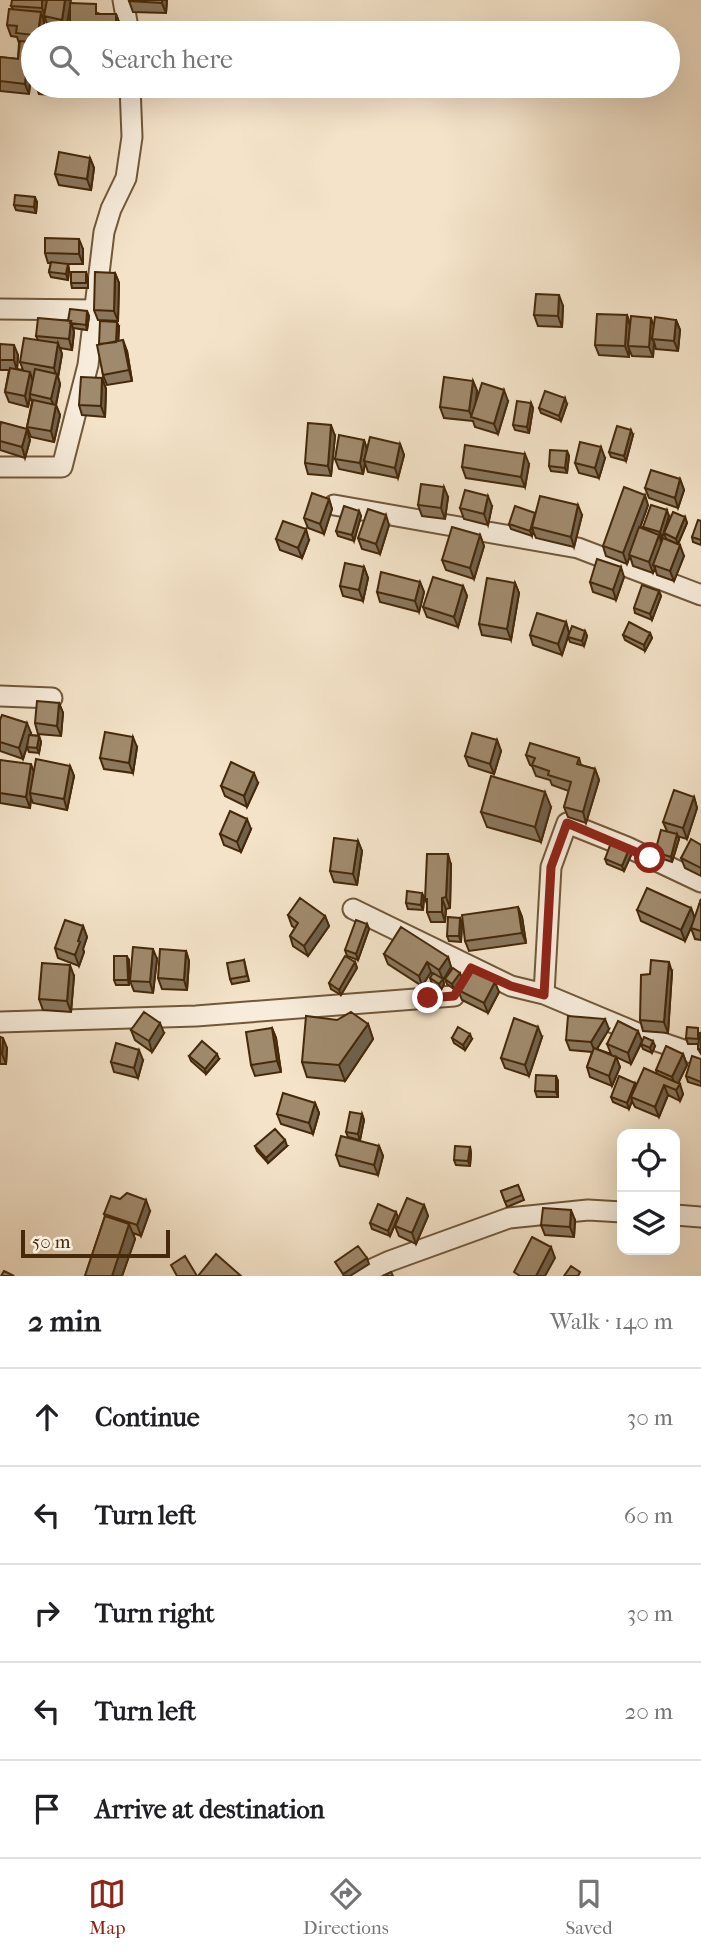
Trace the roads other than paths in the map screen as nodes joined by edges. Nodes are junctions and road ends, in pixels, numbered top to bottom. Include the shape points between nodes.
1 (123, 0) edge
2 (127, 21) edge
3 (130, 98) edge
4 (0, 309) edge
5 (95, 310) junction
6 (0, 467) edge
7 (334, 505) dead end
8 (701, 593) edge
9 (0, 696) edge
10 (52, 698) dead end
11 (701, 881) edge
12 (353, 909) dead end
13 (471, 968) junction
14 (544, 995) junction
15 (0, 1022) edge
16 (701, 1056) edge
17 (617, 1212) edge
18 (680, 1215) edge
19 (701, 1217) edge
20 (357, 1276) edge

1 - 2 street
3 - 5 street via 132,137 126,178 104,232
4 - 5 street
5 - 6 street via 88,365 62,467
7 - 8 street via 578,548
9 - 10 street
11 - 14 street via 567,823 551,867
12 - 13 street
13 - 14 street
13 - 15 street via 454,996 196,1016
14 - 16 street
17 - 20 street via 509,1218
18 - 19 street

